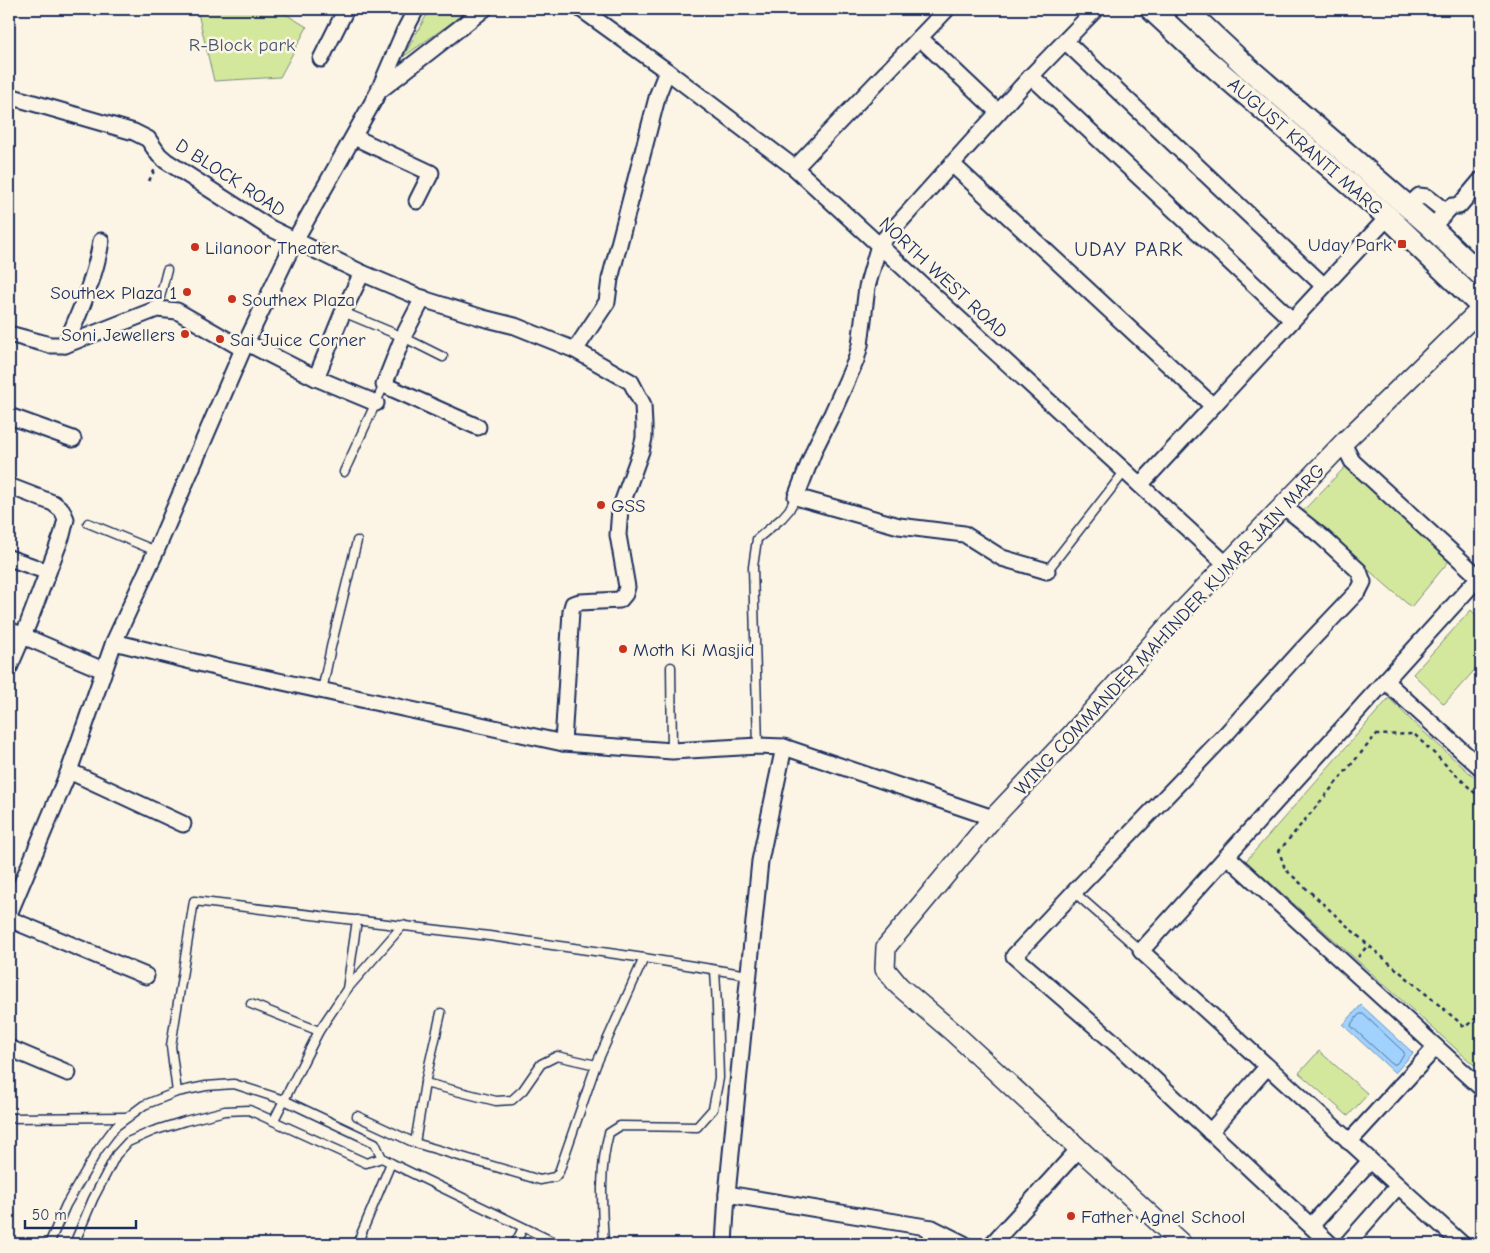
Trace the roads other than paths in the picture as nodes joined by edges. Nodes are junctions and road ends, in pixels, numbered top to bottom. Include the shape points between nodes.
1 (346, 9) edge
2 (416, 9) edge
3 (484, 9) edge
4 (581, 9) edge
5 (947, 9) edge
6 (1096, 9) edge
7 (1151, 9) edge
8 (1185, 9) edge
9 (920, 38) junction
10 (1065, 41) junction
11 (321, 59) dead end
12 (667, 71) junction
13 (1031, 76) junction
14 (379, 91) junction
15 (9, 96) edge
16 (998, 112) junction
17 (354, 137) junction
18 (952, 164) junction
19 (795, 168) junction
20 (1481, 180) edge
21 (417, 201) dead end
22 (1408, 207) junction
23 (1449, 209) junction
24 (1388, 217) junction
25 (1431, 228) junction
26 (295, 240) junction
27 (102, 241) dead end
28 (879, 245) junction
29 (167, 270) dead end
30 (362, 273) junction
31 (1481, 275) edge
32 (1324, 286) junction
33 (423, 298) junction
34 (1481, 307) edge
35 (157, 309) junction
36 (343, 312) junction
37 (1292, 320) junction
38 (9, 334) edge
39 (403, 337) junction
40 (65, 344) junction
41 (245, 346) junction
42 (575, 350) junction
43 (443, 357) dead end
44 (316, 378) junction
45 (384, 384) junction
46 (376, 403) junction
47 (1213, 406) junction
48 (9, 416) edge
49 (478, 427) dead end
50 (73, 439) dead end
51 (1343, 443) junction
52 (1125, 471) junction
53 (344, 472) dead end
54 (1140, 485) junction
55 (9, 486) edge
56 (796, 497) junction
57 (1283, 506) junction
58 (88, 523) dead end
59 (357, 542) dead end
60 (156, 551) junction
61 (9, 558) edge
62 (1226, 565) junction
63 (1047, 571) joint
64 (48, 572) junction
65 (1480, 578) edge
66 (9, 630) edge
67 (23, 636) junction
68 (114, 642) junction
69 (671, 666) dead end
70 (9, 668) edge
71 (99, 668) junction
72 (1385, 680) junction
73 (322, 691) junction
74 (563, 744) junction
75 (758, 746) junction
76 (784, 747) junction
77 (672, 752) junction
78 (1481, 768) edge
79 (69, 771) junction
80 (993, 818) junction
81 (184, 824) dead end
82 (1226, 856) junction
83 (1074, 892) junction
84 (9, 914) edge
85 (9, 919) edge
86 (357, 920) junction
87 (402, 925) junction
88 (1141, 951) junction
89 (644, 958) junction
90 (715, 970) junction
91 (748, 975) junction
92 (146, 976) dead end
93 (347, 989) junction
94 (251, 1004) dead end
95 (441, 1013) dead end
96 (319, 1031) junction
97 (1436, 1047) junction
98 (9, 1048) edge
99 (596, 1066) junction
100 (1267, 1067) junction
101 (68, 1073) dead end
102 (1478, 1080) edge
103 (425, 1082) junction
104 (177, 1092) junction
105 (284, 1100) junction
106 (356, 1116) dead end
107 (128, 1117) junction
108 (9, 1118) edge
109 (274, 1120) junction
110 (1210, 1132) junction
111 (1350, 1142) junction
112 (415, 1143) junction
113 (1079, 1149) junction
114 (382, 1158) junction
115 (1370, 1161) junction
116 (391, 1163) junction
117 (1398, 1186) junction
118 (727, 1194) junction
119 (1311, 1226) junction
120 (523, 1228) junction
121 (932, 1228) junction
122 (49, 1244) edge
123 (74, 1244) edge
124 (357, 1244) edge
125 (515, 1244) edge
126 (558, 1244) edge
127 (604, 1244) edge
128 (724, 1244) edge
129 (929, 1244) edge
130 (964, 1244) edge
131 (992, 1244) edge
132 (1182, 1244) edge
133 (1330, 1244) edge
134 (1347, 1244) edge
135 (1462, 1244) edge

1 - 11 street
2 - 14 street
3 - 14 street
4 - 12 street, NORTH WEST ROAD
5 - 9 street
6 - 10 street
7 - 24 main road, AUGUST KRANTI MARG
8 - 22 main road, AUGUST KRANTI MARG
9 - 16 street
9 - 19 street
10 - 13 street
10 - 32 street
12 - 19 street, NORTH WEST ROAD
12 - 42 street via 658,94 610,279 607,302
13 - 16 street
13 - 37 street
14 - 17 street
15 - 26 street, D BLOCK ROAD via 134,132 148,139 166,162 270,228
16 - 18 street
17 - 21 street via 431,173
17 - 26 street
18 - 28 street
18 - 47 street
19 - 28 street, NORTH WEST ROAD
20 - 23 street via 1459,206
22 - 23 street via 1419,196 1428,197 1434,190
22 - 25 main road, AUGUST KRANTI MARG
23 - 25 street
24 - 32 street
24 - 34 main road, AUGUST KRANTI MARG
25 - 31 main road, AUGUST KRANTI MARG
26 - 30 street, D BLOCK ROAD
26 - 41 street
27 - 40 street via 90,283
28 - 52 street, NORTH WEST ROAD
28 - 56 street via 867,287 856,360
29 - 35 lane
30 - 33 street, D BLOCK ROAD
30 - 36 street
32 - 37 street
33 - 39 street
33 - 42 street, D BLOCK ROAD via 515,326
34 - 51 street, WING COMMANDER MAHINDER KUMAR JAIN MARG
35 - 40 street
35 - 41 street via 177,311
36 - 39 lane
36 - 44 street
37 - 47 street
38 - 40 street via 50,345
39 - 43 lane
39 - 45 street
41 - 44 street
41 - 60 street
42 - 74 street, D BLOCK ROAD via 631,382 642,405 644,438 620,509 618,535 627,587 625,594 620,600 573,604 571,611
44 - 46 street
45 - 46 lane
45 - 49 street
46 - 53 lane
47 - 54 street
48 - 50 street
51 - 57 street, WING COMMANDER MAHINDER KUMAR JAIN MARG
51 - 65 street via 1352,461
52 - 54 street, NORTH WEST ROAD
52 - 63 lane
54 - 62 street, NORTH WEST ROAD
55 - 64 street via 53,503 62,510 66,519
56 - 63 street via 899,526 964,534 1002,558
56 - 75 lane via 790,510 758,539 755,548
57 - 62 street, WING COMMANDER MAHINDER KUMAR JAIN MARG
57 - 83 street via 1359,571 1363,582 1359,590
58 - 60 lane
59 - 73 lane
60 - 68 street
61 - 64 street
62 - 80 street, WING COMMANDER MAHINDER KUMAR JAIN MARG
64 - 67 street
65 - 72 street
66 - 67 street
67 - 70 street
67 - 71 street
68 - 71 street
68 - 73 street
69 - 77 lane
71 - 79 street
72 - 78 street
72 - 82 street
73 - 74 street
74 - 77 street
75 - 76 street
75 - 77 street
76 - 80 street
76 - 91 street via 760,860
79 - 81 street
79 - 84 street
80 - 113 street, WING COMMANDER MAHINDER KUMAR JAIN MARG via 886,947 884,969
82 - 88 street
82 - 97 street
83 - 88 lane
83 - 110 street via 1014,956 1124,1051
85 - 92 street
86 - 87 lane
86 - 93 lane
86 - 104 lane via 194,901 171,1046
87 - 89 lane
87 - 93 lane
88 - 100 street
89 - 90 lane
89 - 99 lane
90 - 91 lane
90 - 127 lane via 719,1078 712,1110 697,1127 620,1126 609,1133 601,1199
91 - 118 street
93 - 96 lane
94 - 96 lane
95 - 103 lane
96 - 105 lane
97 - 102 street
97 - 111 street
98 - 101 street
99 - 103 lane via 557,1056 541,1064 512,1100 496,1101
99 - 112 lane via 554,1177 540,1180
100 - 110 street
100 - 111 street
103 - 112 lane
104 - 105 lane via 234,1084
104 - 107 lane via 144,1105
105 - 109 lane
105 - 114 lane via 376,1144
106 - 112 lane
107 - 108 lane
107 - 122 lane via 116,1126 98,1150 66,1205
109 - 114 lane via 366,1163
109 - 123 lane via 249,1110 225,1111 153,1131 128,1142 116,1155
110 - 119 street
111 - 115 street
113 - 131 street
113 - 132 street
114 - 116 lane
115 - 117 street
115 - 119 street
116 - 120 lane
116 - 124 lane
117 - 134 street
117 - 135 street
118 - 121 street
118 - 128 street
119 - 133 street
120 - 125 lane
120 - 126 lane
121 - 129 street
121 - 130 street

